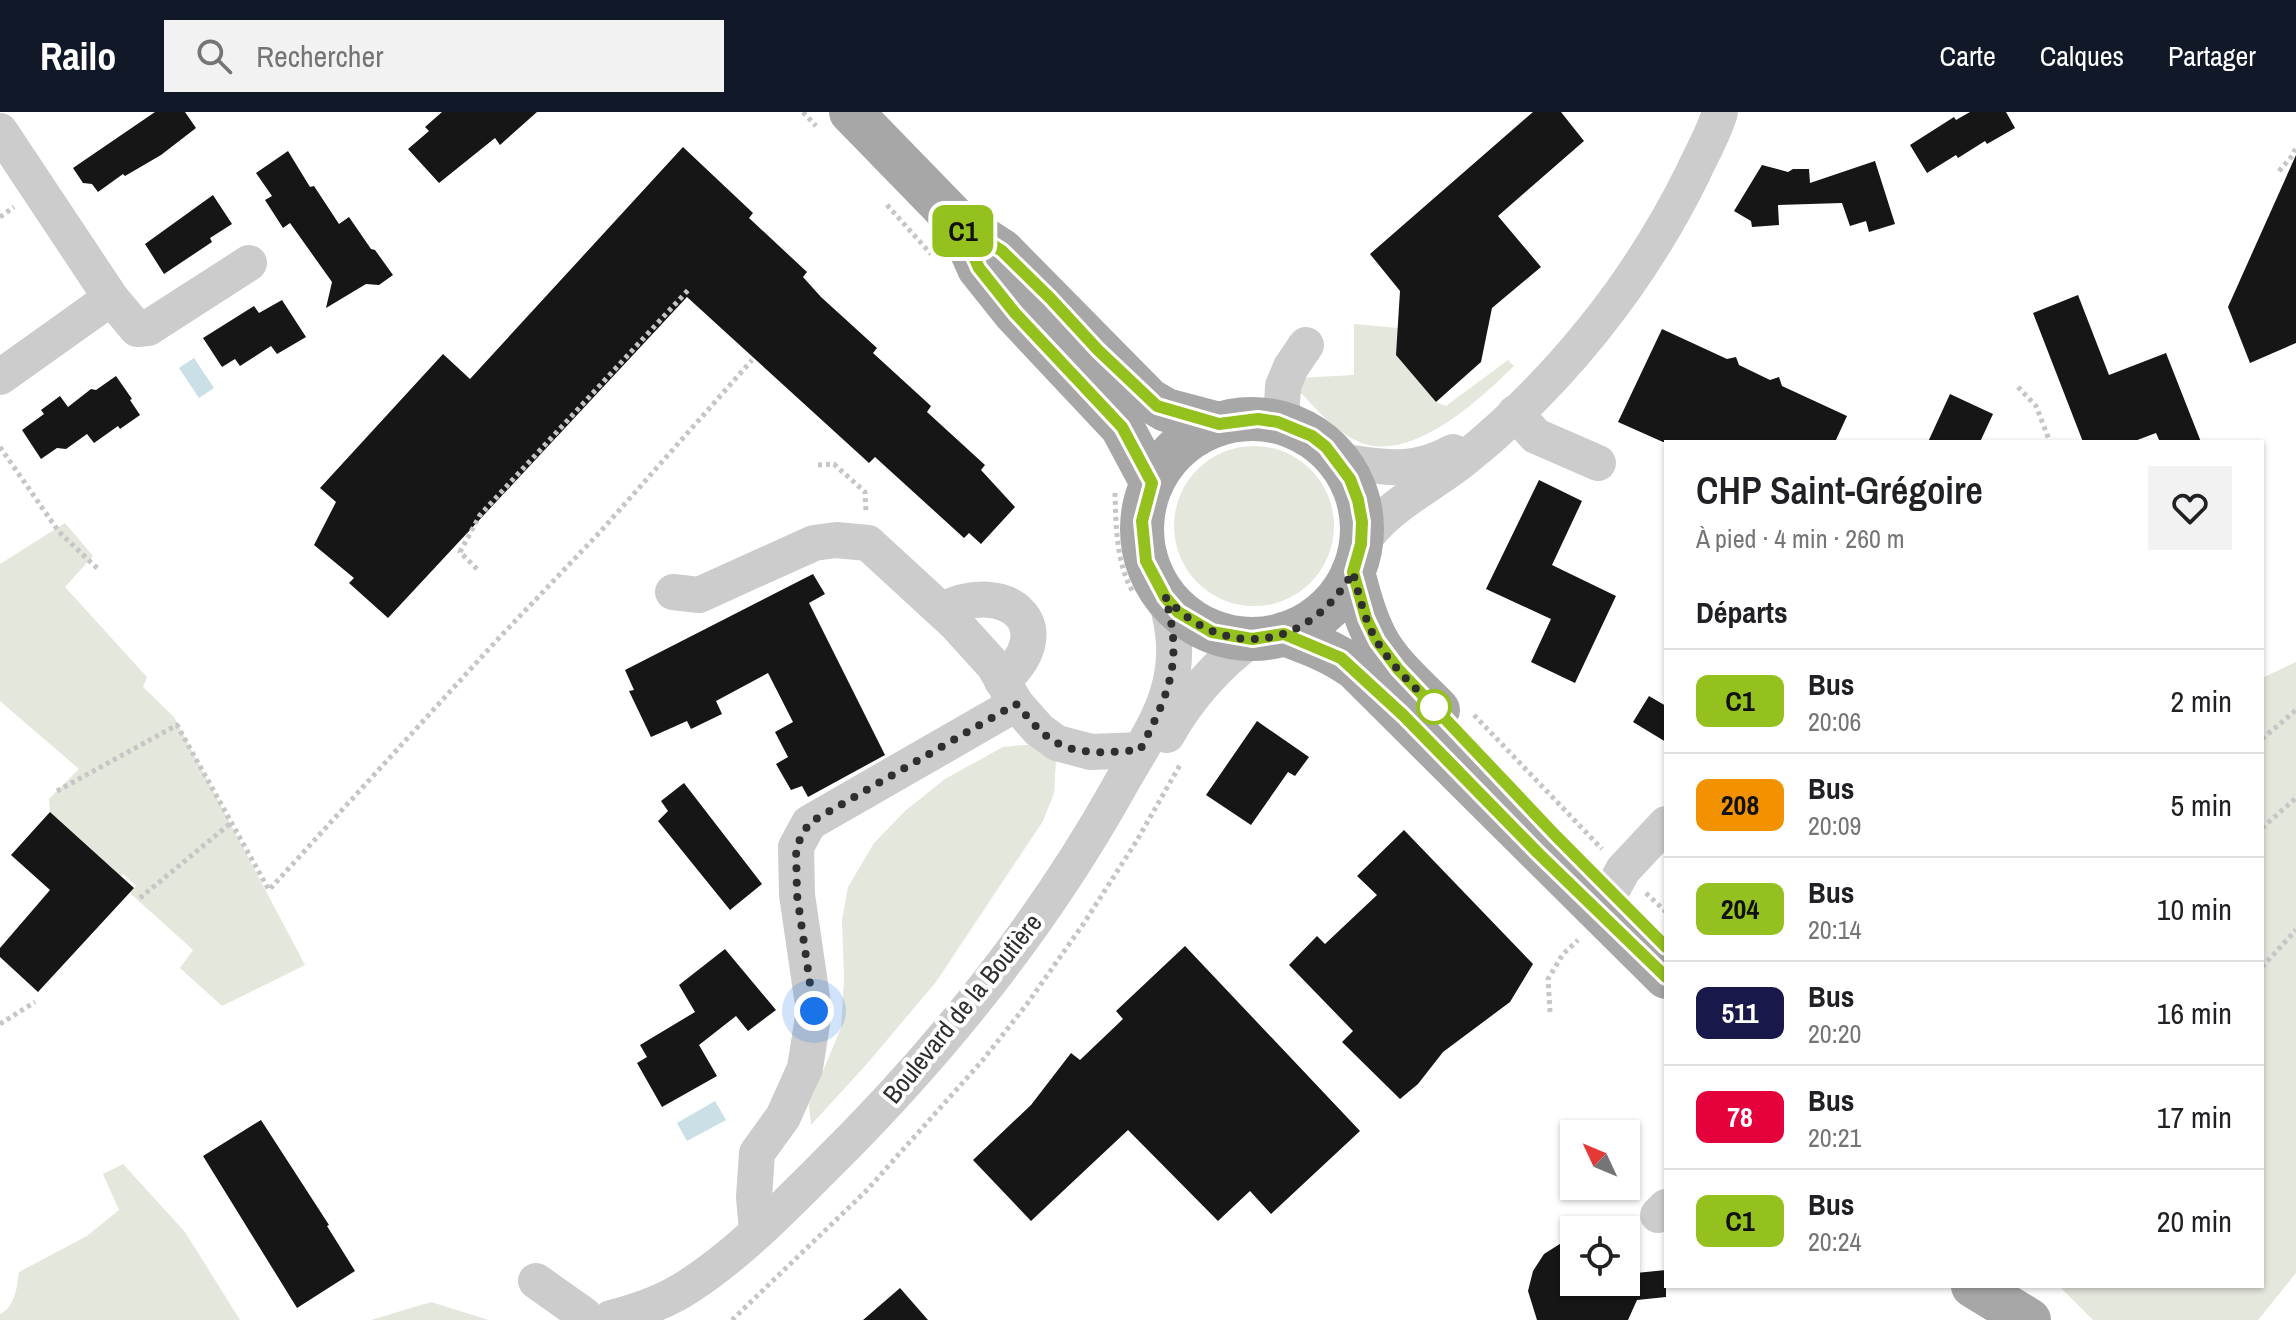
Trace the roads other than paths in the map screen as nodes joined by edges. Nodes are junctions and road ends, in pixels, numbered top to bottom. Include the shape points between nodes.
1 (851, 112) edge
2 (1720, 112) edge
3 (0, 131) edge
4 (959, 223) junction
5 (249, 263) dead end
6 (111, 298) junction
7 (1306, 345) dead end
8 (0, 377) edge
9 (1513, 414) junction
10 (1281, 423) junction
11 (1219, 424) junction
12 (1338, 461) junction
13 (1598, 463) dead end
14 (1133, 482) junction
15 (1357, 558) junction
16 (673, 592) dead end
17 (1152, 599) junction
18 (942, 610) junction
19 (1268, 637) junction
20 (1009, 692) junction
21 (1140, 750) junction
22 (1664, 826) edge
23 (1617, 881) junction
24 (1664, 944) edge
25 (1664, 975) edge
26 (757, 1232) junction
27 (1976, 1288) edge
28 (2007, 1288) edge
29 (595, 1318) edge
30 (546, 1320) edge
31 (686, 1320) edge
32 (2029, 1320) edge

1 - 4 main road
2 - 9 street via 1654,274
3 - 6 street
4 - 11 main road via 1002,251 1149,400
4 - 14 main road via 979,268 1122,427
5 - 6 street via 142,330 132,326
6 - 8 street
7 - 10 street via 1283,386
9 - 12 street via 1442,457 1411,468
9 - 13 street via 1536,436
9 - 15 street via 1463,460 1373,526
10 - 11 main road via 1258,419
10 - 12 main road via 1312,436
11 - 14 main road via 1198,433
12 - 15 main road via 1358,500 1362,522
14 - 17 main road
15 - 19 main road via 1341,593 1325,611 1306,625
15 - 23 main road via 1366,618 1398,669
16 - 18 street via 699,595 802,547 836,540 868,543
17 - 19 main road via 1222,635
17 - 21 street, Boulevard de la Boutière via 1173,622 1175,645 1160,713
18 - 20 street via 994,666
18 - 20 street via 980,598 996,599 1022,615 1029,632
19 - 25 main road via 1316,646 1355,668
19 - 31 street, Boulevard de la Boutière via 1234,652 1189,701 1075,892 943,1066 836,1180
20 - 21 street via 1039,730 1057,743 1091,752
20 - 26 street via 809,823 796,847 797,895 814,1011 805,1068 783,1117 757,1153
21 - 26 street, Boulevard de la Boutière via 1061,882 993,977 892,1098
22 - 23 street
23 - 24 main road
26 - 29 street, Boulevard de la Boutière via 710,1272 664,1301
27 - 32 main road
28 - 32 main road
29 - 30 street via 536,1281

